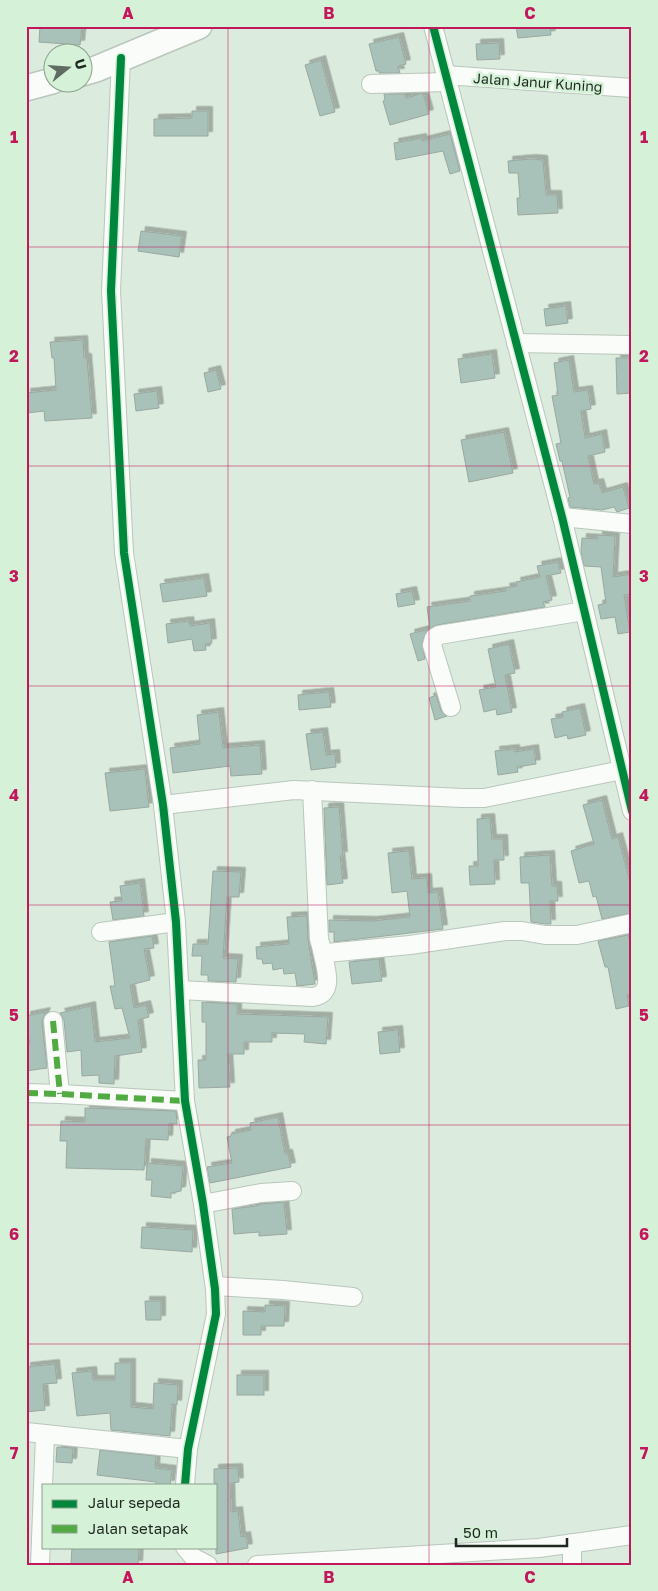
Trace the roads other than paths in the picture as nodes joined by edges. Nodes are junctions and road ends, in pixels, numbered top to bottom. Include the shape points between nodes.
1 (199, 26) edge
2 (432, 26) edge
3 (121, 58) junction
4 (92, 68) edge
5 (446, 78) junction
6 (42, 84) edge
7 (371, 84) dead end
8 (26, 88) edge
9 (632, 88) edge
10 (516, 343) junction
11 (632, 345) edge
12 (562, 517) junction
13 (632, 524) edge
14 (584, 611) junction
15 (451, 708) dead end
16 (622, 770) junction
17 (312, 790) junction
18 (163, 805) junction
19 (632, 811) edge
20 (176, 922) junction
21 (632, 923) edge
22 (101, 932) dead end
23 (322, 950) junction
24 (180, 990) junction
25 (53, 1021) dead end
26 (26, 1093) edge
27 (60, 1094) junction
28 (186, 1101) junction
29 (292, 1191) dead end
30 (203, 1204) junction
31 (214, 1286) junction
32 (353, 1297) dead end
33 (26, 1432) edge
34 (45, 1435) junction
35 (188, 1449) junction
36 (43, 1484) edge
37 (185, 1484) edge
38 (42, 1513) edge
39 (632, 1535) edge
40 (572, 1543) junction
41 (186, 1548) edge
42 (402, 1561) edge
43 (40, 1565) edge
44 (208, 1565) edge
45 (257, 1565) edge
46 (572, 1565) edge

1 - 3 main road
2 - 5 street
3 - 4 main road
3 - 18 street via 111,291 124,553
5 - 7 street, Jalan Janur Kuning
5 - 9 street, Jalan Janur Kuning
5 - 10 street
6 - 8 main road
10 - 11 street
10 - 12 street
12 - 13 street
12 - 14 street
14 - 15 street via 434,638 432,645
14 - 16 street
16 - 17 street via 484,798
16 - 19 street
17 - 18 street
17 - 23 street
18 - 20 street
20 - 22 street
20 - 24 street
21 - 23 street via 577,935 505,931 331,953
23 - 24 street via 328,984 321,996
24 - 28 street
25 - 27 street
26 - 27 street
27 - 28 street
28 - 30 street
29 - 30 street via 261,1193
30 - 31 street
31 - 32 street
31 - 35 street via 216,1314
33 - 34 street
34 - 35 street
34 - 36 street
35 - 37 street
38 - 43 street
39 - 40 street
40 - 42 street
40 - 46 street
41 - 44 street via 194,1558
42 - 45 street

